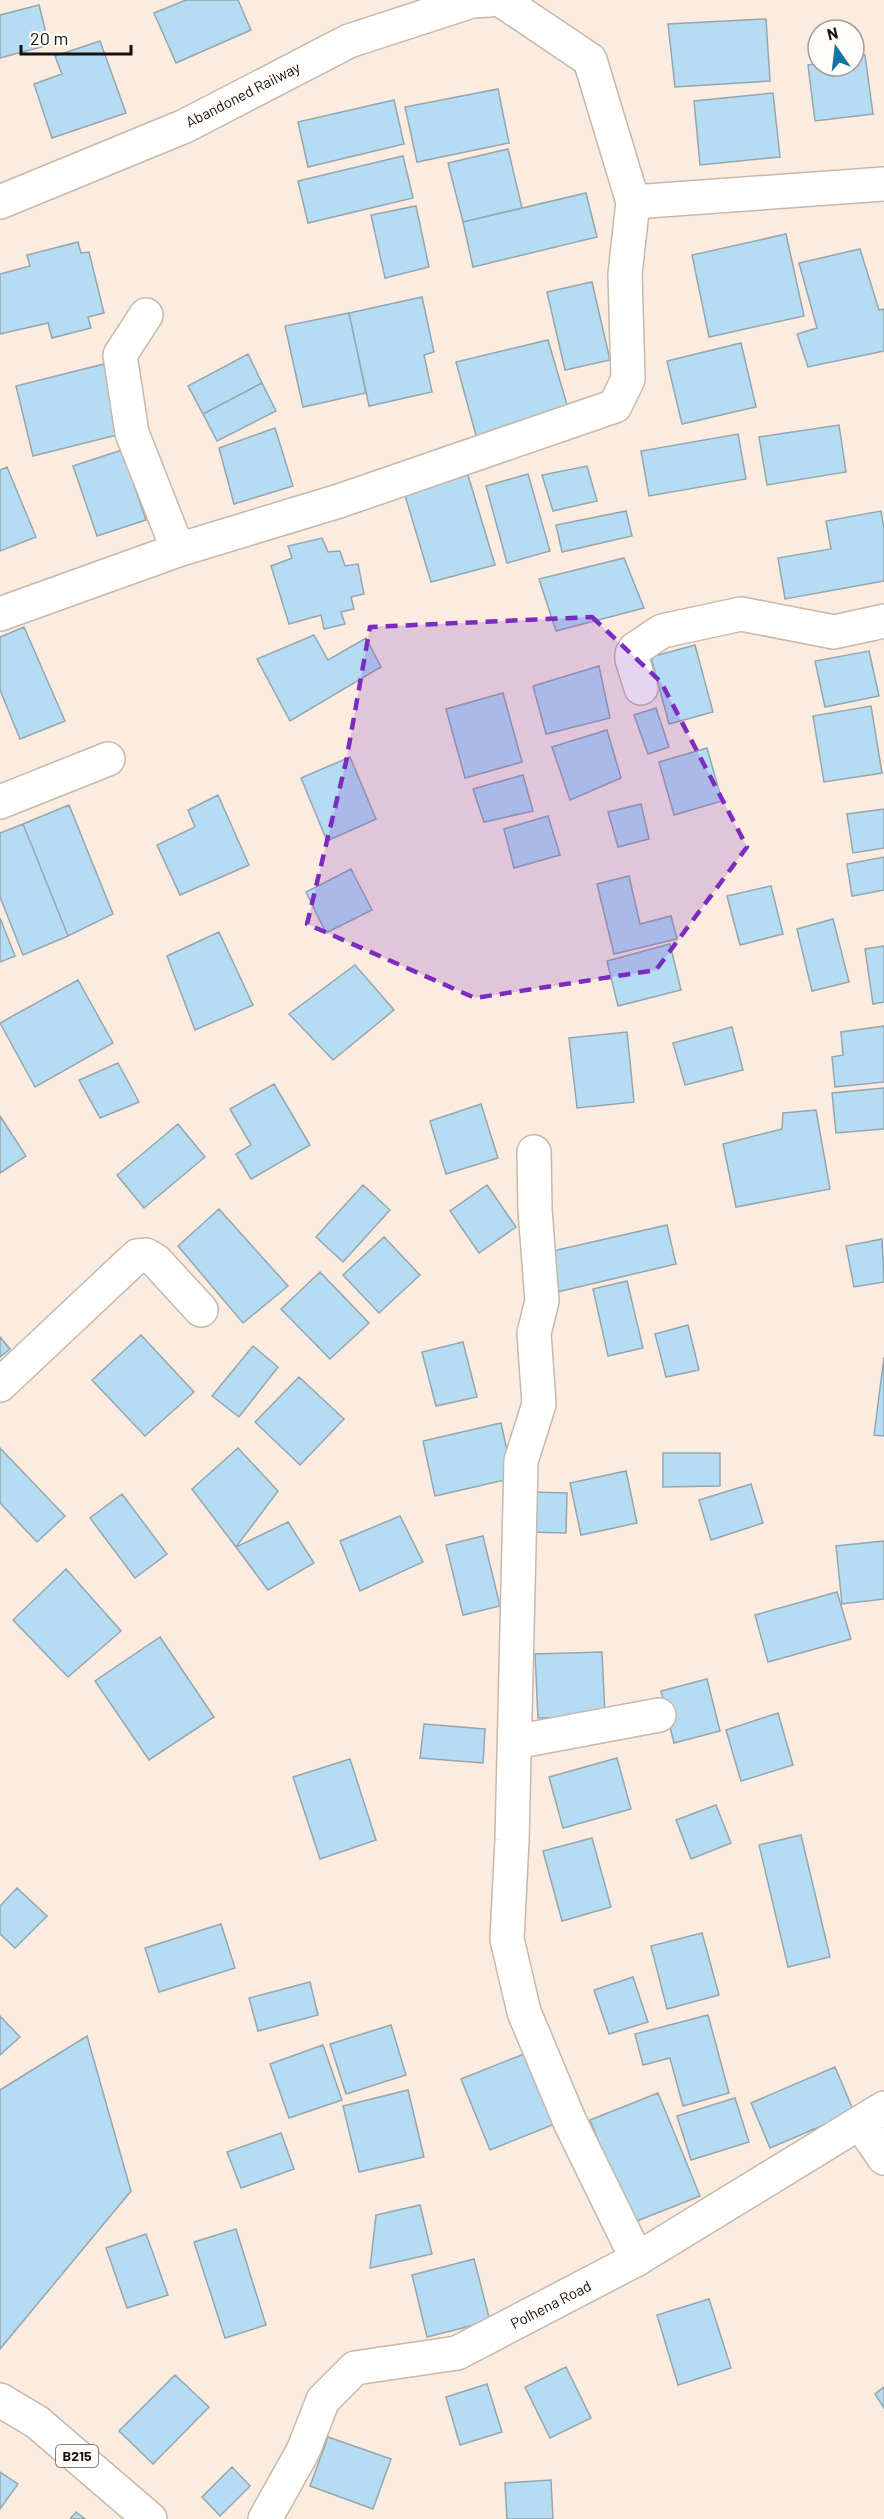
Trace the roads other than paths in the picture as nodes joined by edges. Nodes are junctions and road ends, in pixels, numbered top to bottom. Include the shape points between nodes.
1 (483, 0) edge
2 (884, 184) edge
3 (0, 202) edge
4 (633, 202) junction
5 (146, 315) dead end
6 (178, 550) junction
7 (0, 614) edge
8 (884, 621) edge
9 (641, 688) dead end
10 (108, 759) dead end
11 (0, 802) edge
12 (534, 1152) dead end
13 (201, 1310) dead end
14 (0, 1385) edge
15 (659, 1715) dead end
16 (514, 1742) junction
17 (872, 2116) edge
18 (884, 2158) edge
19 (637, 2259) junction
20 (0, 2400) edge
21 (150, 2519) edge
22 (265, 2519) edge

1 - 3 street, Abandoned Railway via 348,41 185,126
1 - 4 street via 590,60
2 - 4 street
4 - 6 street via 625,274 628,379 615,406 339,501
5 - 6 street via 120,356 132,432
6 - 7 street
8 - 9 street via 834,632 741,614 663,631 632,654
10 - 11 street
12 - 16 street via 542,1301 534,1333 540,1404 521,1461
13 - 14 street via 156,1261 137,1256
15 - 16 street
16 - 19 street via 507,1939 521,2002 570,2122
17 - 18 street
17 - 19 street, Polhena Road
19 - 22 street, Polhena Road via 457,2354 355,2368 323,2400 303,2451
20 - 21 street, B215 via 37,2422

